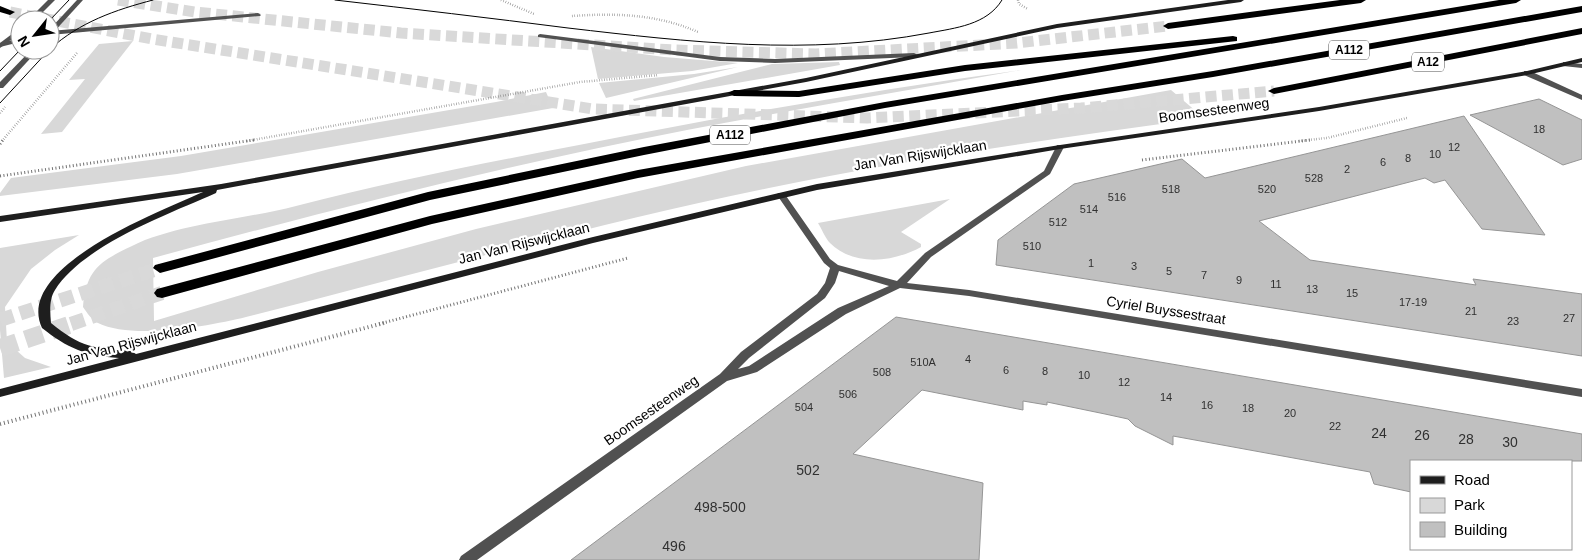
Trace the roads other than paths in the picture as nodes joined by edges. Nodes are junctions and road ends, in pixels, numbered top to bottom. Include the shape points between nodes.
1 (52, 0) edge
2 (80, 0) edge
3 (1241, 0) edge
4 (1361, 0) edge
5 (1516, 0) edge
6 (1582, 9) edge
7 (42, 10) edge
8 (258, 15) dead end
9 (60, 22) edge
10 (1168, 26) tunnel mouth
11 (177, 27) dead end
12 (1582, 31) edge
13 (60, 32) edge
14 (1306, 34) junction
15 (540, 36) dead end
16 (60, 37) edge
17 (914, 55) junction
18 (25, 60) edge
19 (1582, 60) edge
20 (1566, 64) junction
21 (1582, 66) edge
22 (1527, 73) junction
23 (0, 86) edge
24 (1274, 91) tunnel mouth
25 (734, 93) junction
26 (1582, 98) edge
27 (1060, 147) junction
28 (221, 187) junction
29 (782, 195) junction
30 (0, 219) edge
31 (835, 267) junction
32 (160, 268) tunnel mouth
33 (899, 285) junction
34 (162, 293) tunnel mouth
35 (142, 355) junction
36 (724, 377) junction
37 (0, 393) edge
38 (1582, 393) edge
39 (466, 560) edge

1 - 7 street
2 - 9 street
3 - 17 main road via 1057,26
4 - 10 highway
5 - 14 highway, A112
6 - 34 highway, A112 via 638,174 430,220
8 - 13 street
11 - 16 street
12 - 24 highway, A12
14 - 25 highway via 1167,44 964,68 799,94
14 - 32 highway, A112 via 644,151 428,196
15 - 17 street via 720,59 775,61
17 - 25 main road
18 - 23 street
19 - 20 main road, Boomsesteenweg
20 - 21 street
20 - 22 main road, Boomsesteenweg
22 - 26 street
22 - 27 main road, Boomsesteenweg via 1319,109
25 - 28 main road
27 - 29 main road, Jan Van Rijswijcklaan
27 - 33 street via 1047,172 928,255
28 - 30 main road
28 - 35 main road via 96,247 72,263 51,288 44,309 46,325 66,342 97,353
29 - 31 street via 827,261
29 - 35 main road, Jan Van Rijswijcklaan
31 - 33 street, Cyriel Buyssestraat
31 - 36 street, Boomsesteenweg via 821,296 745,355
33 - 36 street via 842,312 753,370
33 - 38 street, Cyriel Buyssestraat via 969,293
35 - 37 main road, Jan Van Rijswijcklaan
36 - 39 street, Boomsesteenweg

